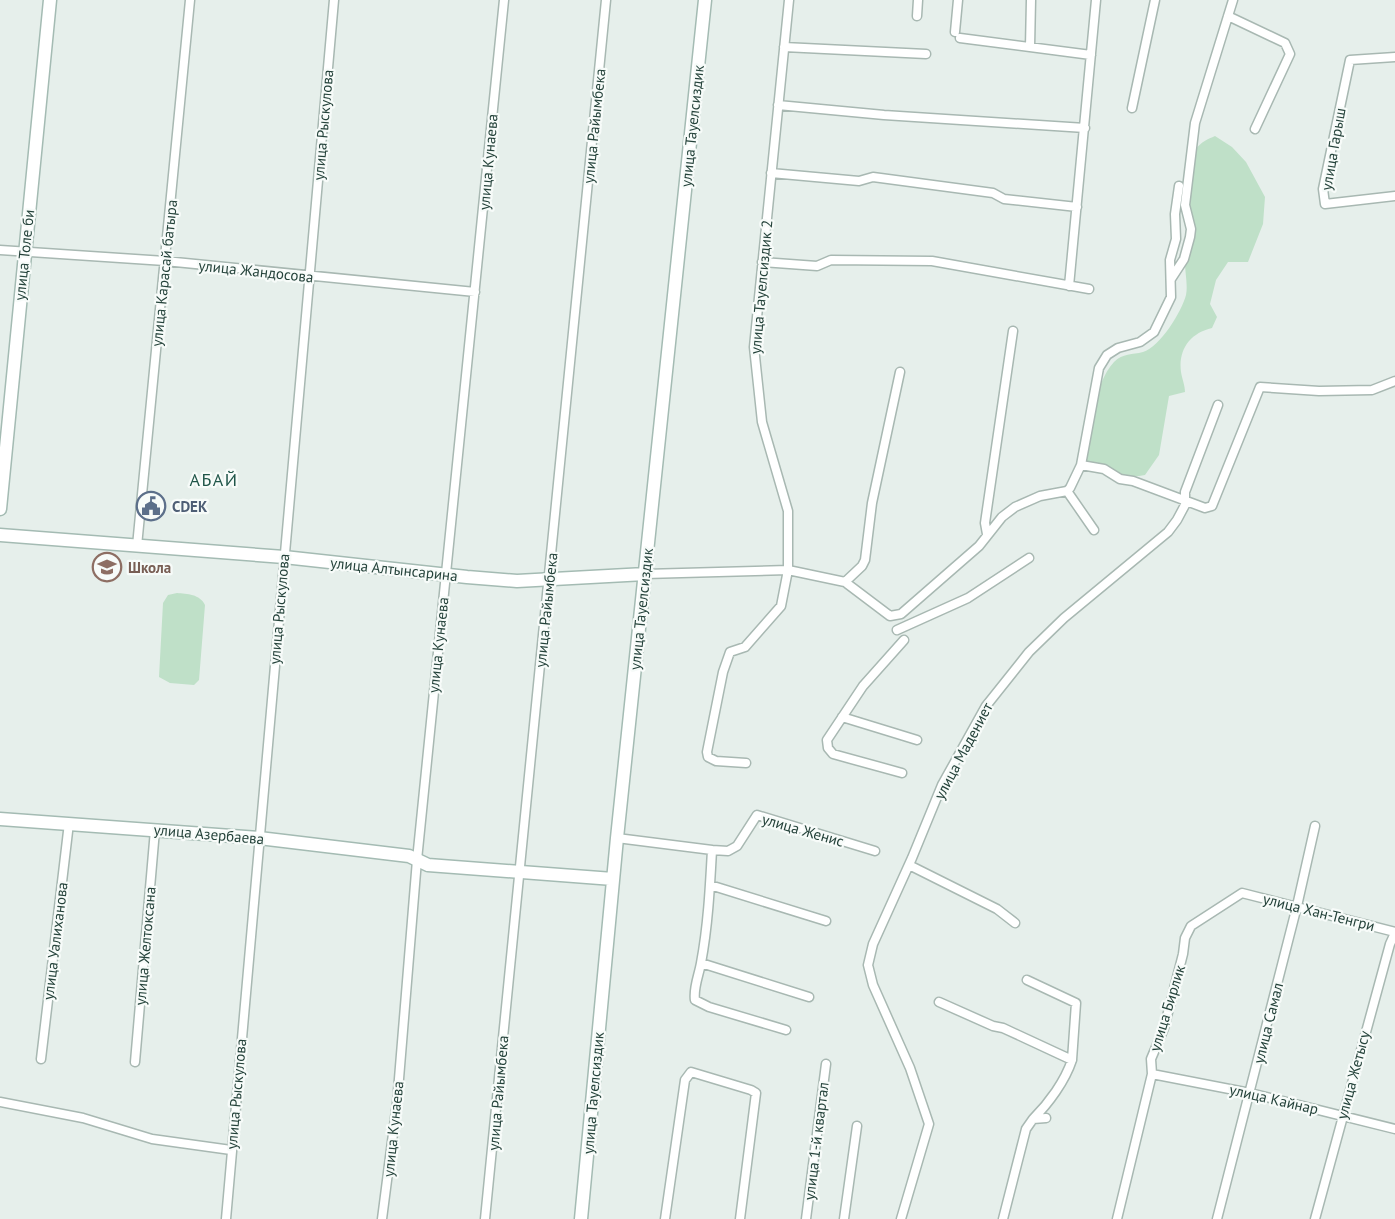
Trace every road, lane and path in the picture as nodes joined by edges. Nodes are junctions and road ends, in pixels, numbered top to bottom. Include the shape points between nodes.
1 (50, 0) edge
2 (190, 0) edge
3 (334, 0) edge
4 (504, 0) edge
5 (606, 0) edge
6 (705, 0) edge
7 (789, 0) edge
8 (918, 0) edge
9 (958, 0) edge
10 (1031, 0) edge
11 (1096, 0) edge
12 (1155, 0) edge
13 (1233, 0) edge
14 (917, 16) dead end
15 (1228, 16) junction
16 (784, 47) junction
17 (1030, 47) junction
18 (926, 54) dead end
19 (1091, 55) junction
20 (1395, 57) edge
21 (778, 105) junction
22 (1132, 108) dead end
23 (1085, 128) junction
24 (1255, 129) dead end
25 (771, 173) junction
26 (1179, 186) dead end
27 (1395, 196) edge
28 (1077, 207) junction
29 (0, 250) edge
30 (25, 252) junction
31 (165, 261) junction
32 (762, 262) junction
33 (309, 276) junction
34 (1171, 279) junction
35 (1069, 286) junction
36 (1089, 289) dead end
37 (476, 292) junction
38 (1013, 331) dead end
39 (900, 372) dead end
40 (1395, 381) edge
41 (1218, 405) dead end
42 (1081, 465) junction
43 (1067, 491) junction
44 (1185, 500) junction
45 (0, 509) edge
46 (1094, 530) dead end
47 (987, 534) junction
48 (0, 535) edge
49 (137, 546) junction
50 (284, 557) junction
51 (1029, 558) dead end
52 (788, 570) junction
53 (445, 574) junction
54 (645, 574) junction
55 (549, 579) junction
56 (845, 582) junction
57 (897, 630) dead end
58 (904, 640) dead end
59 (842, 717) junction
60 (917, 740) dead end
61 (746, 763) dead end
62 (902, 773) dead end
63 (0, 819) edge
64 (69, 823) junction
65 (1315, 826) dead end
66 (155, 830) junction
67 (259, 838) junction
68 (617, 838) junction
69 (712, 850) junction
70 (875, 851) dead end
71 (417, 860) junction
72 (909, 865) junction
73 (519, 871) junction
74 (614, 879) junction
75 (711, 885) junction
76 (1242, 893) joint
77 (1298, 906) junction
78 (826, 921) dead end
79 (1015, 923) dead end
80 (1395, 932) edge
81 (701, 963) junction
82 (1027, 980) dead end
83 (809, 997) dead end
84 (939, 1002) dead end
85 (786, 1030) dead end
86 (41, 1059) dead end
87 (1072, 1060) junction
88 (135, 1062) dead end
89 (826, 1064) dead end
90 (1152, 1074) junction
91 (1250, 1093) junction
92 (0, 1102) edge
93 (1342, 1115) junction
94 (1046, 1118) dead end
95 (1033, 1119) junction
96 (857, 1126) dead end
97 (1395, 1129) edge
98 (231, 1150) junction
99 (226, 1219) edge
100 (382, 1219) edge
101 (485, 1219) edge
102 (581, 1219) edge
103 (665, 1219) edge
104 (740, 1219) edge
105 (806, 1219) edge
106 (844, 1219) edge
107 (901, 1219) edge
108 (1004, 1219) edge
109 (1117, 1219) edge
110 (1217, 1219) edge
111 (1315, 1219) edge

1 - 30 street, улица Толе би
2 - 31 street, улица Карасай батыра
3 - 33 street, улица Рыскулова
4 - 37 street, улица Кунаева
5 - 55 street, улица Райымбека
6 - 54 street, улица Тауелсиздик
7 - 16 street, улица Тауелсиздик 2
8 - 14 street
9 - 17 street via 957,35
10 - 17 street
11 - 19 street
12 - 22 street
13 - 15 street
15 - 24 street via 1285,43 1290,54
15 - 34 street via 1195,123 1185,205 1190,237 1184,259
16 - 18 street
16 - 21 street, улица Тауелсиздик 2
17 - 19 street
19 - 23 street
20 - 27 street, улица Гарыш via 1350,60 1323,189 1325,204
21 - 23 street
21 - 25 street, улица Тауелсиздик 2
23 - 28 street
25 - 28 street via 859,181 873,177
25 - 32 street, улица Тауелсиздик 2
26 - 34 street
28 - 35 street
29 - 30 street, улица Жандосова
30 - 31 street, улица Жандосова
30 - 45 street, улица Толе би
31 - 33 street, улица Жандосова
31 - 49 street, улица Карасай батыра
32 - 35 street via 817,266 831,260 932,261
32 - 52 street, улица Тауелсиздик 2 via 753,347 762,422 788,511
33 - 37 street, улица Жандосова
33 - 50 street, улица Рыскулова
34 - 42 street via 1171,297 1154,332 1107,355 1099,368
35 - 36 street
37 - 53 street, улица Кунаева
38 - 47 street via 985,523
39 - 56 street via 872,503 865,560
40 - 44 street via 1372,390 1319,392 1260,387 1212,506 1205,508
41 - 44 street, улица Мадениет
42 - 43 street
42 - 44 street via 1104,469 1120,479
43 - 46 street
43 - 47 street via 1040,496 1015,507
44 - 72 street, улица Мадениет via 1168,532 1064,618 1029,652 986,706 942,785
47 - 56 street via 979,546 901,614 890,616
48 - 49 street, улица Алтынсарина
49 - 50 street, улица Алтынсарина
50 - 53 street, улица Алтынсарина
50 - 67 street, улица Рыскулова
51 - 57 street via 968,598
52 - 54 street, улица Алтынсарина
52 - 56 street, улица Алтынсарина
52 - 61 street, улица Тауелсиздик 2 via 781,606 745,647 730,652 723,672 708,757
53 - 55 street, улица Алтынсарина via 518,581
53 - 71 street, улица Кунаева
54 - 55 street, улица Алтынсарина
54 - 68 street, улица Тауелсиздик
55 - 73 street, улица Райымбека
58 - 59 street via 863,686
59 - 60 street
59 - 62 street via 827,740 833,754
63 - 64 street, улица Азербаева
64 - 66 street, улица Азербаева
64 - 86 street, улица Уалиханова
65 - 77 street, улица Самал
66 - 67 street, улица Азербаева
66 - 88 street, улица Желтоксана
67 - 71 street, улица Азербаева
67 - 98 street, улица Рыскулова
68 - 69 street
68 - 74 street, улица Тауелсиздик
69 - 70 street, улица Женис via 728,851 737,846 757,815
69 - 75 street
71 - 73 street, улица Азербаева via 428,866
71 - 100 street, улица Кунаева via 397,1103
72 - 79 street via 997,909
72 - 107 street, улица Мадениет via 873,944 868,966 929,1124
73 - 74 street, улица Азербаева
73 - 101 street, улица Райымбека
74 - 102 street, улица Тауелсиздик
75 - 78 street
75 - 81 street
76 - 77 street, улица Хан-Тенгри
76 - 90 street, улица Бирлик via 1191,926 1185,938 1164,1029 1151,1059
77 - 80 street, улица Хан-Тенгри
77 - 91 street, улица Самал
80 - 93 street, улица Жетысу
81 - 83 street
81 - 85 street via 695,1000
82 - 87 street via 1076,1003
84 - 87 street
87 - 95 street via 1045,1107
89 - 105 street, улица 1-й квартал
90 - 91 street, улица Кайнар
90 - 109 street, улица Бирлик
91 - 93 street, улица Кайнар
91 - 110 street, улица Самал
92 - 98 street via 83,1118 152,1139
93 - 97 street, улица Кайнар
93 - 111 street, улица Жетысу
94 - 95 street
95 - 108 street via 1026,1129
96 - 106 street
98 - 99 street, улица Рыскулова
103 - 104 street via 685,1080 691,1072 756,1093

